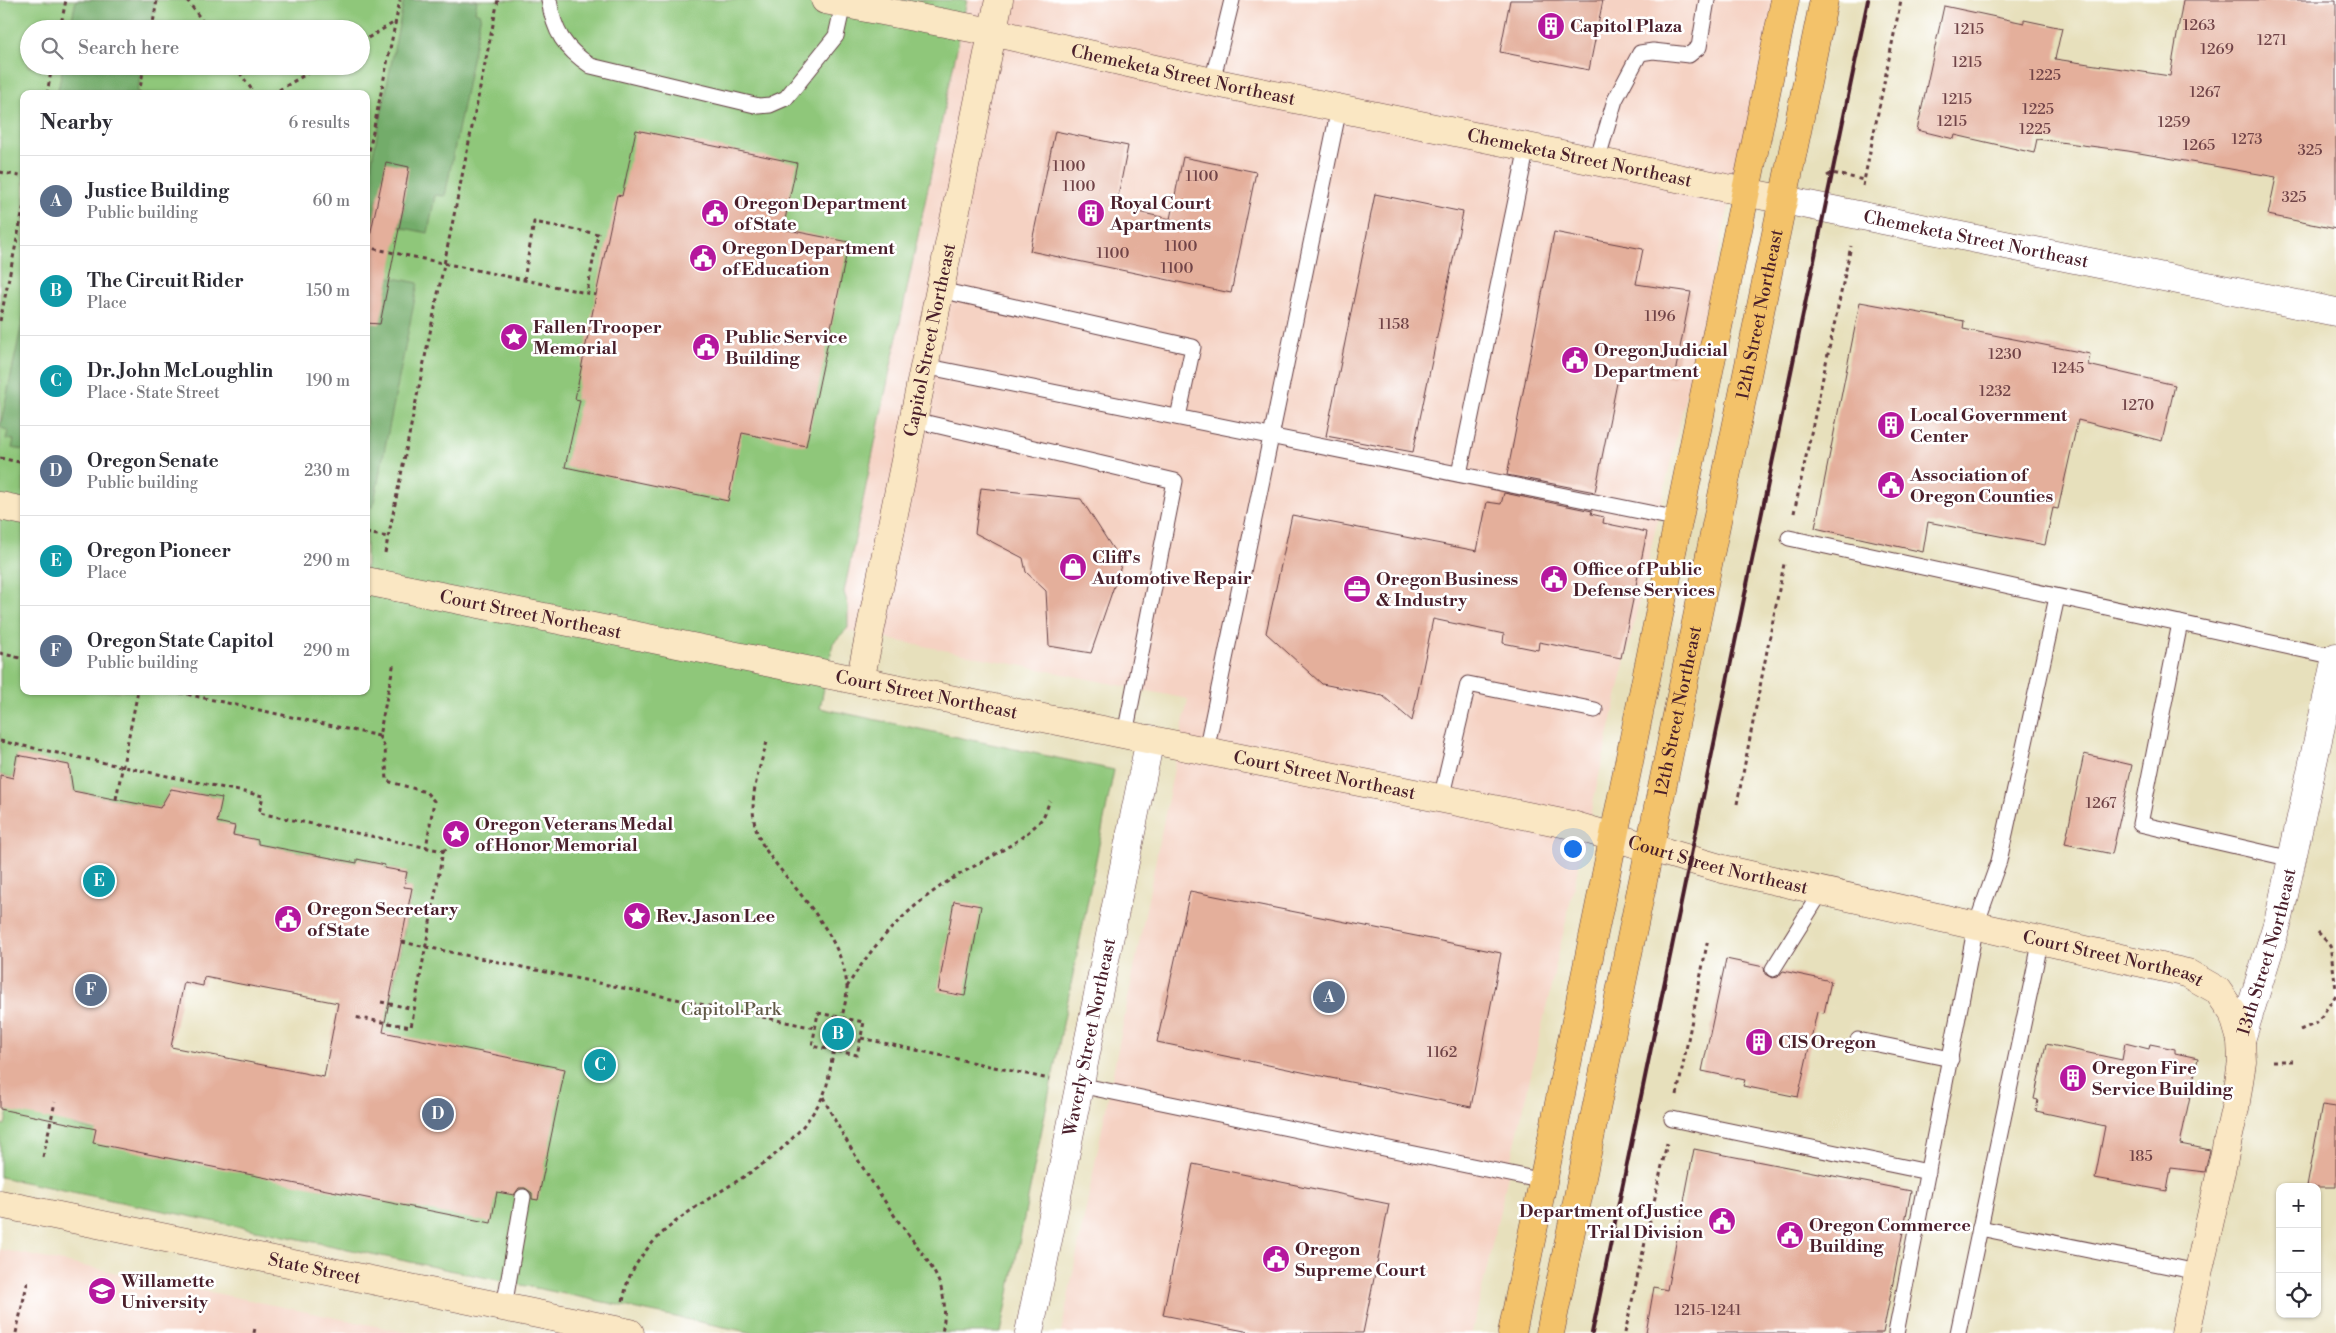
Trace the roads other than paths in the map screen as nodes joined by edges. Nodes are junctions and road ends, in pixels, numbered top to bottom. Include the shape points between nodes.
1 (549, 0) edge
2 (999, 0) edge
3 (1232, 0) edge
4 (1707, 0) edge
5 (1785, 0) edge
6 (1824, 0) edge
7 (838, 1) edge
8 (992, 32) junction
9 (1212, 82) junction
10 (1339, 108) junction
11 (1527, 147) junction
12 (1597, 161) junction
13 (1745, 191) junction
14 (1784, 200) junction
15 (940, 290) junction
16 (2336, 312) edge
17 (924, 366) junction
18 (1178, 417) junction
19 (914, 420) junction
20 (1271, 436) junction
21 (1458, 474) junction
22 (0, 506) edge
23 (20, 510) edge
24 (1679, 519) junction
25 (1789, 538) dead end
26 (372, 582) edge
27 (2057, 597) junction
28 (2180, 623) junction
29 (2336, 657) edge
30 (860, 680) junction
31 (1595, 710) dead end
32 (1138, 737) junction
33 (1206, 751) junction
34 (1441, 799) junction
35 (1614, 837) junction
36 (1651, 848) junction
37 (2292, 859) junction
38 (1821, 892) junction
39 (1976, 925) junction
40 (2041, 939) junction
41 (1773, 969) dead end
42 (1858, 1040) dead end
43 (2241, 1040) junction
44 (1950, 1059) junction
45 (1079, 1085) junction
46 (1672, 1119) dead end
47 (1928, 1172) junction
48 (1544, 1181) junction
49 (523, 1197) dead end
50 (0, 1204) edge
51 (1980, 1228) junction
52 (2198, 1272) junction
53 (504, 1307) junction
54 (623, 1332) edge
55 (1028, 1333) edge
56 (1512, 1333) edge
57 (1550, 1333) edge
58 (1896, 1333) edge
59 (1958, 1333) edge
60 (2185, 1333) edge

1 - 7 lane via 551,16 560,38 573,54 591,66 759,106 786,98 836,36
2 - 8 main road, Capitol Street Northeast
3 - 9 lane
4 - 12 lane via 1699,47 1689,56 1640,52 1615,100
5 - 13 main road
6 - 14 main road, 12th Street Northeast
7 - 8 main road, Chemeketa Street Northeast
8 - 9 main road, Chemeketa Street Northeast
8 - 15 main road, Capitol Street Northeast
9 - 10 main road, Chemeketa Street Northeast
10 - 11 main road, Chemeketa Street Northeast
10 - 20 lane
11 - 12 main road, Chemeketa Street Northeast
11 - 21 lane
12 - 13 main road, Chemeketa Street Northeast
13 - 14 main road, Chemeketa Street Northeast
13 - 24 main road
14 - 16 street, Chemeketa Street Northeast
14 - 36 main road, 12th Street Northeast
15 - 17 main road, Capitol Street Northeast
15 - 18 lane via 1192,347
17 - 18 lane
17 - 19 main road, Capitol Street Northeast
18 - 20 lane
19 - 30 main road, Capitol Street Northeast
19 - 32 lane via 1175,481
20 - 21 lane
20 - 33 lane
21 - 24 lane
22 - 23 main road
24 - 35 main road
25 - 27 lane
26 - 30 main road, Court Street Northeast
27 - 28 lane
27 - 39 lane via 1999,861
28 - 29 lane
28 - 37 lane via 2140,824
29 - 37 street, 13th Street Northeast
30 - 32 main road, Court Street Northeast
31 - 34 lane via 1468,684
32 - 33 main road, Court Street Northeast
32 - 45 street, Waverly Street Northeast
33 - 34 main road, Court Street Northeast
34 - 35 main road, Court Street Northeast via 1572,825
35 - 36 main road, Court Street Northeast
35 - 48 main road
36 - 38 main road, Court Street Northeast
36 - 57 main road, 12th Street Northeast
37 - 43 street, 13th Street Northeast via 2279,918
38 - 39 main road, Court Street Northeast
38 - 41 lane
39 - 40 main road, Court Street Northeast
39 - 44 lane
40 - 43 main road, Court Street Northeast via 2187,973 2217,990 2233,1013
40 - 51 lane
42 - 44 lane
43 - 52 main road, 13th Street Northeast via 2242,1062 2235,1108
44 - 47 lane
45 - 48 lane
45 - 55 street, Waverly Street Northeast
46 - 47 lane
47 - 58 lane
48 - 56 main road
49 - 53 lane
50 - 53 main road, State Street
51 - 52 lane
51 - 59 lane
52 - 60 main road, 13th Street Northeast
53 - 54 main road, State Street

